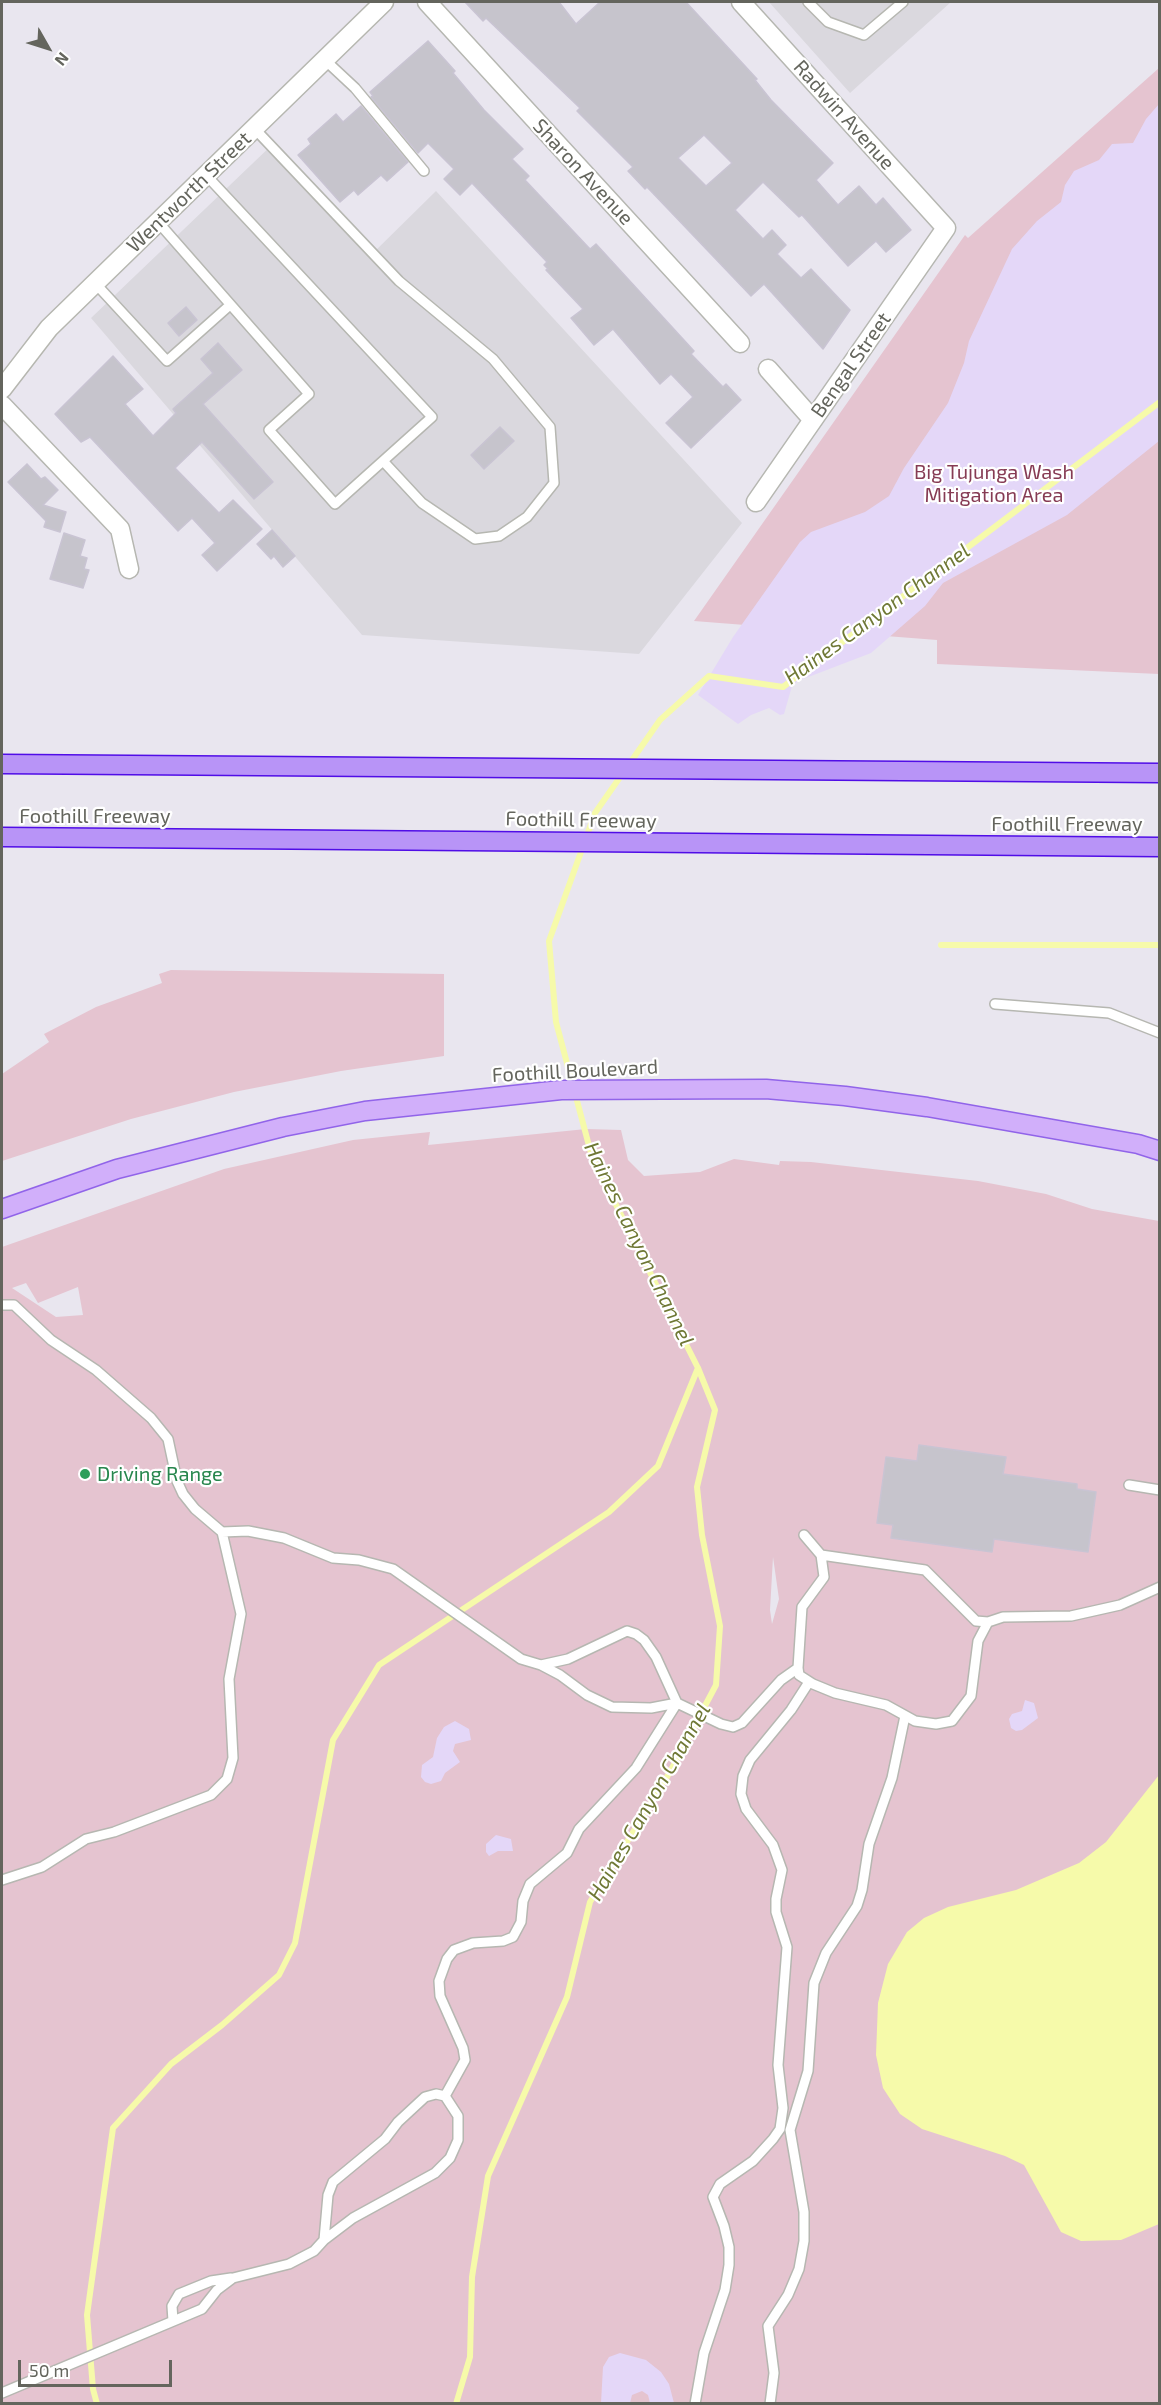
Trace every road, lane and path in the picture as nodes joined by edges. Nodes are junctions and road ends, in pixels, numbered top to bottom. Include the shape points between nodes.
1 (384, 2) edge
2 (427, 2) edge
3 (741, 2) edge
4 (808, 2) edge
5 (903, 2) edge
6 (325, 60) junction
7 (254, 128) junction
8 (424, 171) dead end
9 (206, 175) junction
10 (158, 222) junction
11 (946, 228) joint
12 (95, 283) junction
13 (230, 305) junction
14 (740, 343) dead end
15 (768, 369) dead end
16 (2, 389) edge
17 (2, 405) edge
18 (813, 420) junction
19 (383, 461) junction
20 (756, 502) dead end
21 (129, 569) dead end
22 (2, 764) edge
23 (1160, 773) edge
24 (2, 837) edge
25 (1160, 847) edge
26 (996, 1004) dead end
27 (1160, 1033) edge
28 (1160, 1151) edge
29 (2, 1209) edge
30 (2, 1305) edge
31 (1129, 1485) dead end
32 (1160, 1490) edge
33 (222, 1532) junction
34 (804, 1535) dead end
35 (821, 1555) junction
36 (1160, 1587) edge
37 (988, 1622) junction
38 (541, 1665) junction
39 (798, 1668) junction
40 (809, 1682) junction
41 (677, 1703) junction
42 (905, 1716) junction
43 (2, 1880) edge
44 (445, 2096) junction
45 (324, 2240) junction
46 (233, 2278) junction
47 (173, 2321) junction
48 (2, 2393) edge
49 (695, 2403) edge
50 (770, 2403) edge

1 - 6 street, Wentworth Street
2 - 14 street, Sharon Avenue
3 - 11 street, Radwin Avenue
4 - 5 lane via 828,22 864,35
6 - 7 street, Wentworth Street
6 - 8 lane via 355,88
7 - 9 street, Wentworth Street
7 - 19 lane via 399,281 493,359 550,428 554,483 526,518 499,536 475,539 422,503
9 - 10 street, Wentworth Street
9 - 19 lane via 432,417
10 - 12 street, Wentworth Street
10 - 13 lane
11 - 18 street, Bengal Street
12 - 13 lane via 167,361
12 - 16 street, Wentworth Street via 49,328
13 - 19 lane via 309,394 269,430 335,504
15 - 18 street
17 - 21 street via 120,529
18 - 20 street, Bengal Street
22 - 23 highway
24 - 25 highway, Foothill Freeway
26 - 27 lane via 1109,1013
28 - 29 main road, Foothill Boulevard via 904,1104 766,1089 561,1090 365,1111 201,1146 117,1169
30 - 33 lane via 14,1305 51,1340 96,1370 152,1418 168,1439 183,1494
31 - 32 lane
33 - 38 lane via 248,1531 284,1538 333,1558 375,1564 406,1576 498,1644 521,1659
33 - 43 lane via 241,1614 229,1679 233,1758 227,1779 211,1795 86,1839 42,1867
34 - 35 lane
35 - 37 lane via 925,1570 976,1621
35 - 39 lane via 824,1577 802,1606
36 - 37 lane via 1120,1605 1071,1616 1003,1617
37 - 42 lane via 978,1641 971,1696 961,1712 952,1721 936,1724
38 - 41 lane via 612,1707 651,1708
38 - 41 lane via 568,1659 627,1631 645,1640
39 - 40 lane via 799,1675
39 - 41 lane via 781,1680 742,1724 733,1727
40 - 42 lane via 885,1705
40 - 49 lane via 750,1760 743,1776 741,1794 746,1809 773,1845 782,1870 776,1905 787,1947 778,2065 783,2108 780,2129 773,2139 753,2161 720,2184 713,2197 729,2247 729,2265 704,2353
41 - 44 lane via 636,1768 579,1829 567,1853 530,1884 523,1901 522,1922 513,1936 503,1941 473,1942 454,1950 447,1959 439,1981 440,1996 465,2060
42 - 50 lane via 892,1778 869,1844 857,1906 826,1953 814,1983 808,2071 790,2130 804,2212 804,2241 799,2269 788,2295 768,2326 774,2373
44 - 45 lane via 425,2097 385,2139 333,2182
44 - 45 lane via 458,2116 458,2140 450,2158 435,2173 353,2218
45 - 46 lane via 303,2258
46 - 47 lane via 202,2309
46 - 47 lane via 179,2294 172,2306
47 - 48 lane

